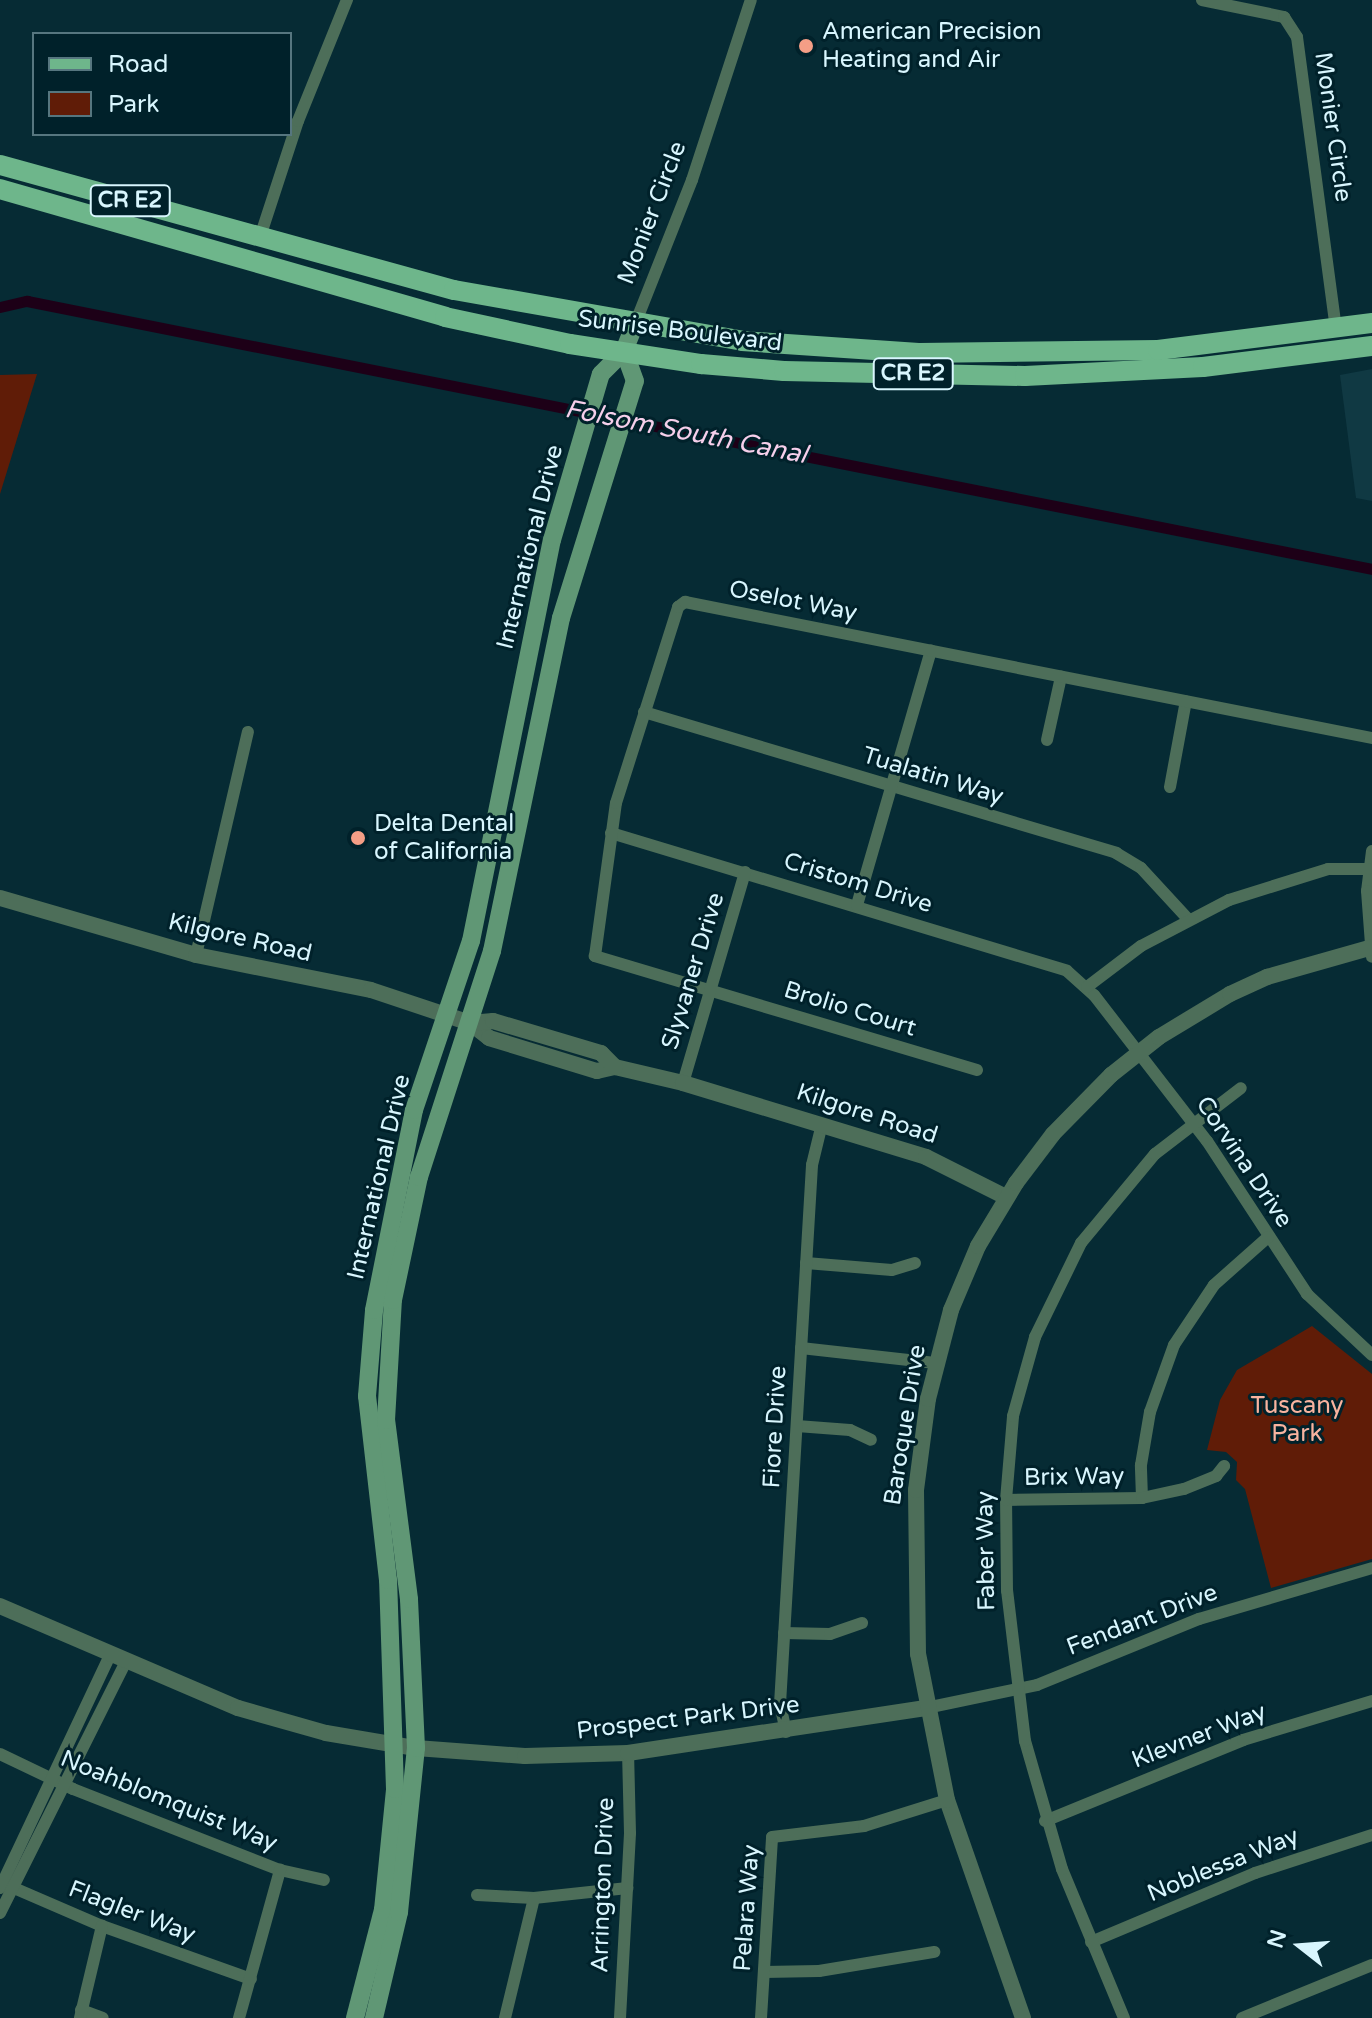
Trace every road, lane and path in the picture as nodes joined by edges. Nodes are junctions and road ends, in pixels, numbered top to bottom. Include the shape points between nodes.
1 (347, 0) edge
2 (751, 0) edge
3 (1202, 0) edge
4 (1245, 4) edge
5 (0, 165) edge
6 (0, 189) edge
7 (260, 237) junction
8 (197, 243) junction
9 (1372, 323) edge
10 (635, 324) junction
11 (1336, 329) junction
12 (1372, 337) edge
13 (1372, 346) edge
14 (1347, 349) junction
15 (624, 351) junction
16 (1203, 367) junction
17 (931, 651) junction
18 (1061, 677) junction
19 (1186, 701) junction
20 (644, 712) junction
21 (248, 732) dead end
22 (1372, 738) edge
23 (1047, 740) dead end
24 (892, 786) junction
25 (1170, 787) dead end
26 (611, 833) junction
27 (1372, 851) edge
28 (1368, 869) junction
29 (745, 872) junction
30 (0, 898) edge
31 (857, 905) junction
32 (1188, 919) junction
33 (1371, 950) edge
34 (196, 955) junction
35 (1087, 987) junction
36 (710, 991) junction
37 (446, 1014) junction
38 (470, 1023) junction
39 (1138, 1052) junction
40 (977, 1070) dead end
41 (683, 1083) junction
42 (1241, 1088) dead end
43 (1192, 1122) junction
44 (822, 1124) junction
45 (1006, 1197) junction
46 (1268, 1237) junction
47 (806, 1263) junction
48 (915, 1263) dead end
49 (380, 1277) junction
50 (801, 1348) junction
51 (370, 1355) junction
52 (1372, 1355) edge
53 (935, 1363) junction
54 (388, 1369) junction
55 (797, 1426) junction
56 (871, 1440) dead end
57 (388, 1453) junction
58 (1224, 1466) dead end
59 (1142, 1498) junction
60 (1006, 1500) junction
61 (1372, 1568) edge
62 (0, 1606) edge
63 (862, 1623) dead end
64 (784, 1633) junction
65 (118, 1657) junction
66 (1016, 1692) junction
67 (1372, 1701) edge
68 (926, 1708) junction
69 (786, 1732) junction
70 (394, 1745) junction
71 (416, 1748) junction
72 (628, 1753) junction
73 (0, 1754) edge
74 (57, 1781) junction
75 (947, 1800) junction
76 (1045, 1821) junction
77 (1372, 1835) edge
78 (280, 1870) junction
79 (324, 1880) dead end
80 (4, 1885) edge
81 (627, 1888) junction
82 (477, 1895) dead end
83 (534, 1898) junction
84 (0, 1913) edge
85 (102, 1926) junction
86 (1091, 1942) junction
87 (934, 1952) dead end
88 (1372, 1965) edge
89 (764, 1972) junction
90 (251, 1979) junction
91 (80, 2014) edge
92 (103, 2018) edge
93 (239, 2018) edge
94 (355, 2018) edge
95 (374, 2018) edge
96 (505, 2018) edge
97 (620, 2018) edge
98 (761, 2018) edge
99 (1023, 2018) edge
100 (1124, 2018) edge
101 (1242, 2018) edge

1 - 7 street via 298,121
2 - 10 street, Monier Circle via 692,180
3 - 4 street, Monier Circle
4 - 11 street, Monier Circle via 1284,17 1297,37
5 - 7 main road, Sunrise Boulevard / CR E2
6 - 8 main road, Sunrise Boulevard / CR E2
7 - 8 main road via 242,246
7 - 10 main road, Sunrise Boulevard / CR E2 via 454,290
8 - 15 main road, Sunrise Boulevard / CR E2 via 445,317
9 - 11 main road, Sunrise Boulevard / CR E2
10 - 11 main road, Sunrise Boulevard / CR E2 via 742,341 919,353 1158,350
10 - 15 main road, Monier Circle
11 - 16 main road via 1322,345 1215,357
12 - 14 main road via 1353,341
13 - 14 main road, Sunrise Boulevard / CR E2
14 - 16 main road, Sunrise Boulevard / CR E2
15 - 16 main road, Sunrise Boulevard / CR E2 via 701,364 853,373 1025,376
15 - 37 main road, International Drive via 601,374 574,464 532,630 471,941
15 - 38 main road, International Drive via 635,381 561,618 506,892
17 - 18 street, Oselot Way
17 - 20 street, Oselot Way via 685,602 678,607
17 - 24 street
18 - 19 street, Oselot Way
18 - 23 street
19 - 22 street, Oselot Way
19 - 25 street
20 - 24 street, Tualatin Way
20 - 26 street, Oselot Way
21 - 34 street
24 - 31 street
24 - 32 street, Tualatin Way via 1116,853 1141,868
26 - 29 street, Cristom Drive
26 - 36 street, Oselot Way via 595,956
27 - 28 street
28 - 32 street via 1304,876
28 - 33 street
29 - 31 street, Cristom Drive
29 - 36 street, Slyvaner Drive
30 - 34 street, Kilgore Road
31 - 35 street, Cristom Drive via 1052,964
32 - 35 street
33 - 39 street, Baroque Drive via 1267,977 1194,1014
34 - 37 street, Kilgore Road via 371,990
35 - 39 street, Corvina Drive
36 - 40 street, Brolio Court
36 - 41 street, Slyvaner Drive
37 - 38 street, Kilgore Road
37 - 49 main road, International Drive via 414,1110
38 - 41 street, Kilgore Road via 489,1038 597,1071 615,1067
38 - 54 main road, International Drive via 408,1217 393,1300
39 - 43 street, Corvina Drive
39 - 45 street, Baroque Drive via 1062,1124
41 - 44 street, Kilgore Road
42 - 43 street, Faber Way
43 - 46 street, Corvina Drive
43 - 60 street, Faber Way via 1104,1211 1056,1289 1035,1337 1013,1416
44 - 45 street, Kilgore Road via 926,1157
44 - 47 street, Fiore Drive via 812,1165
45 - 53 street, Baroque Drive via 961,1284
46 - 52 street, Corvina Drive via 1324,1315
46 - 59 street via 1214,1285 1174,1345 1150,1412 1141,1465
47 - 48 street via 892,1270
47 - 50 street, Fiore Drive
49 - 51 main road, International Drive
49 - 54 main road via 379,1346
50 - 53 street
50 - 55 street, Fiore Drive
51 - 57 main road via 378,1380 379,1433
51 - 70 main road, International Drive via 367,1396 388,1580
53 - 68 street, Baroque Drive via 919,1453 913,1544
54 - 57 main road, International Drive
55 - 56 street via 850,1430
55 - 64 street, Fiore Drive
57 - 71 main road, International Drive via 409,1599
58 - 59 street, Brix Way via 1216,1476 1184,1489
59 - 60 street, Brix Way
60 - 66 street, Faber Way
61 - 66 street, Fendant Drive via 1199,1619
62 - 65 street, Prospect Park Drive
63 - 64 street via 830,1634
64 - 69 street, Fiore Drive via 780,1704
65 - 70 street, Prospect Park Drive via 253,1713
65 - 74 street
66 - 68 street, Fendant Drive
66 - 76 street, Faber Way
67 - 76 street, Klevner Way via 1243,1740
68 - 69 street, Prospect Park Drive
68 - 75 street, Baroque Drive
69 - 72 street, Prospect Park Drive
70 - 71 street, Prospect Park Drive
70 - 94 main road, International Drive via 383,1910
71 - 72 street, Prospect Park Drive via 525,1756
71 - 95 main road, International Drive via 403,1885
72 - 81 street, Arrington Drive
73 - 74 street, Noahblomquist Way
74 - 78 street, Noahblomquist Way
74 - 80 street
75 - 89 street, Pelara Way via 840,1831 775,1834 768,1848
75 - 99 street, Baroque Drive
76 - 86 street, Faber Way
77 - 86 street, Noblessa Way via 1255,1873
78 - 79 street, Noahblomquist Way
78 - 90 street
80 - 84 street
80 - 85 street, Flagler Way
81 - 83 street
81 - 97 street, Arrington Drive
82 - 83 street
83 - 96 street
85 - 90 street, Flagler Way
85 - 91 street
86 - 100 street, Faber Way
87 - 89 street via 819,1971
88 - 101 street
89 - 98 street, Pelara Way
90 - 93 street
91 - 92 street

